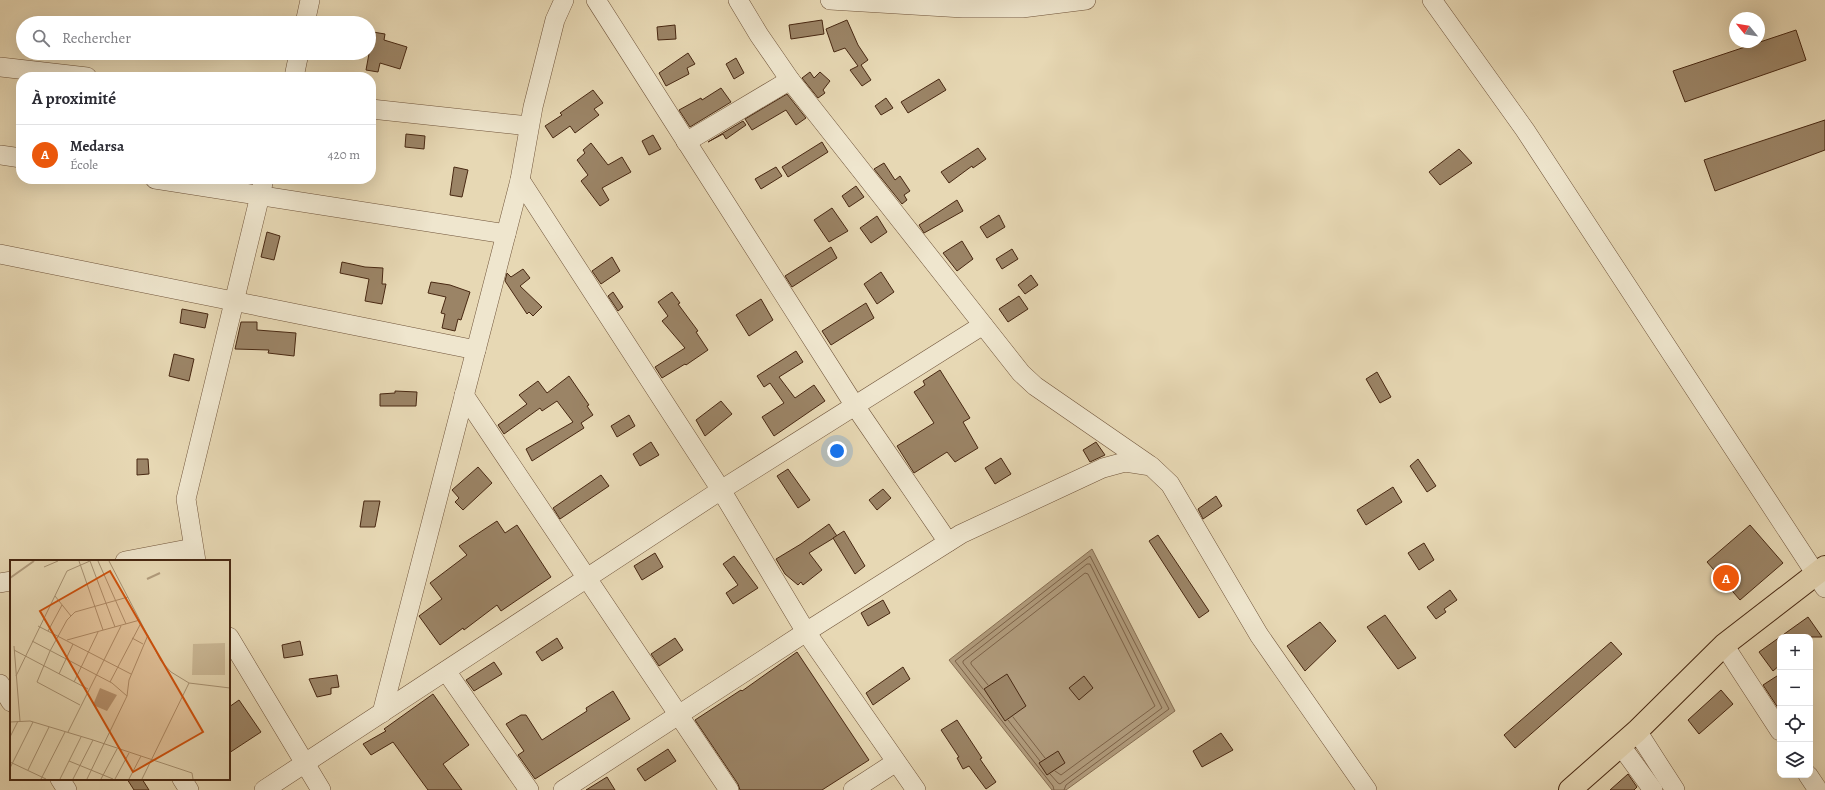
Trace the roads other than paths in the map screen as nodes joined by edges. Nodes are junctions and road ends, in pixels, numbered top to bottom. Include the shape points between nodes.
1 (310, 0) edge
2 (564, 0) edge
3 (596, 0) edge
4 (738, 0) edge
5 (830, 0) edge
6 (1086, 0) edge
7 (1432, 0) edge
8 (307, 16) edge
9 (298, 60) edge
10 (0, 67) edge
11 (44, 72) edge
12 (295, 72) edge
13 (790, 80) junction
14 (376, 110) edge
15 (529, 126) junction
16 (686, 142) junction
17 (0, 155) edge
18 (16, 157) edge
19 (520, 180) junction
20 (221, 184) edge
21 (261, 187) edge
22 (506, 234) junction
23 (0, 254) edge
24 (234, 301) junction
25 (983, 325) junction
26 (476, 350) junction
27 (464, 395) junction
28 (855, 406) junction
29 (1151, 466) junction
30 (721, 490) junction
31 (948, 542) junction
32 (195, 554) edge
33 (135, 560) edge
34 (1822, 577) edge
35 (587, 578) junction
36 (10, 581) edge
37 (0, 583) edge
38 (806, 632) junction
39 (230, 639) edge
40 (1724, 645) junction
41 (446, 671) junction
42 (0, 684) edge
43 (10, 700) edge
44 (382, 713) junction
45 (678, 715) junction
46 (1777, 726) edge
47 (1637, 731) junction
48 (1621, 746) junction
49 (896, 762) junction
50 (305, 764) junction
51 (1810, 778) edge
52 (61, 780) edge
53 (183, 780) edge
54 (67, 790) edge
55 (188, 790) edge
56 (264, 790) edge
57 (321, 790) edge
58 (529, 790) edge
59 (563, 790) edge
60 (728, 790) edge
61 (853, 790) edge
62 (916, 790) edge
63 (1367, 790) edge
64 (1570, 790) edge
65 (1653, 790) edge
66 (1675, 790) edge
67 (1818, 790) edge

1 - 8 street
2 - 15 street via 555,20
3 - 16 street
4 - 13 street
5 - 6 street via 963,8 1022,8
7 - 34 street via 1525,130
9 - 12 street
10 - 11 street
13 - 16 street
13 - 25 street
14 - 15 street
15 - 19 street
16 - 28 street
17 - 18 street
19 - 22 street
19 - 30 street
20 - 21 street
21 - 22 street
21 - 24 street
22 - 26 street
23 - 24 street
24 - 26 street
24 - 32 street via 186,499
25 - 28 street
25 - 29 street via 1021,373 1035,386
26 - 27 street
27 - 35 street
27 - 44 street
28 - 30 street
28 - 31 street
29 - 31 street via 1125,462 1103,468
29 - 63 street via 1170,484 1259,635
30 - 35 street
30 - 38 street
31 - 38 street
32 - 33 street
34 - 40 main road
35 - 41 street
35 - 45 street
36 - 37 street
38 - 45 street
38 - 49 street
39 - 50 street
40 - 46 street
40 - 47 main road
41 - 44 street
41 - 58 street
42 - 43 street
44 - 50 street
45 - 59 street
45 - 60 street
47 - 48 main road
47 - 66 street
48 - 64 main road
48 - 65 street
49 - 61 street
49 - 62 street
50 - 56 street
50 - 57 street
51 - 67 street
52 - 54 street
53 - 55 street

